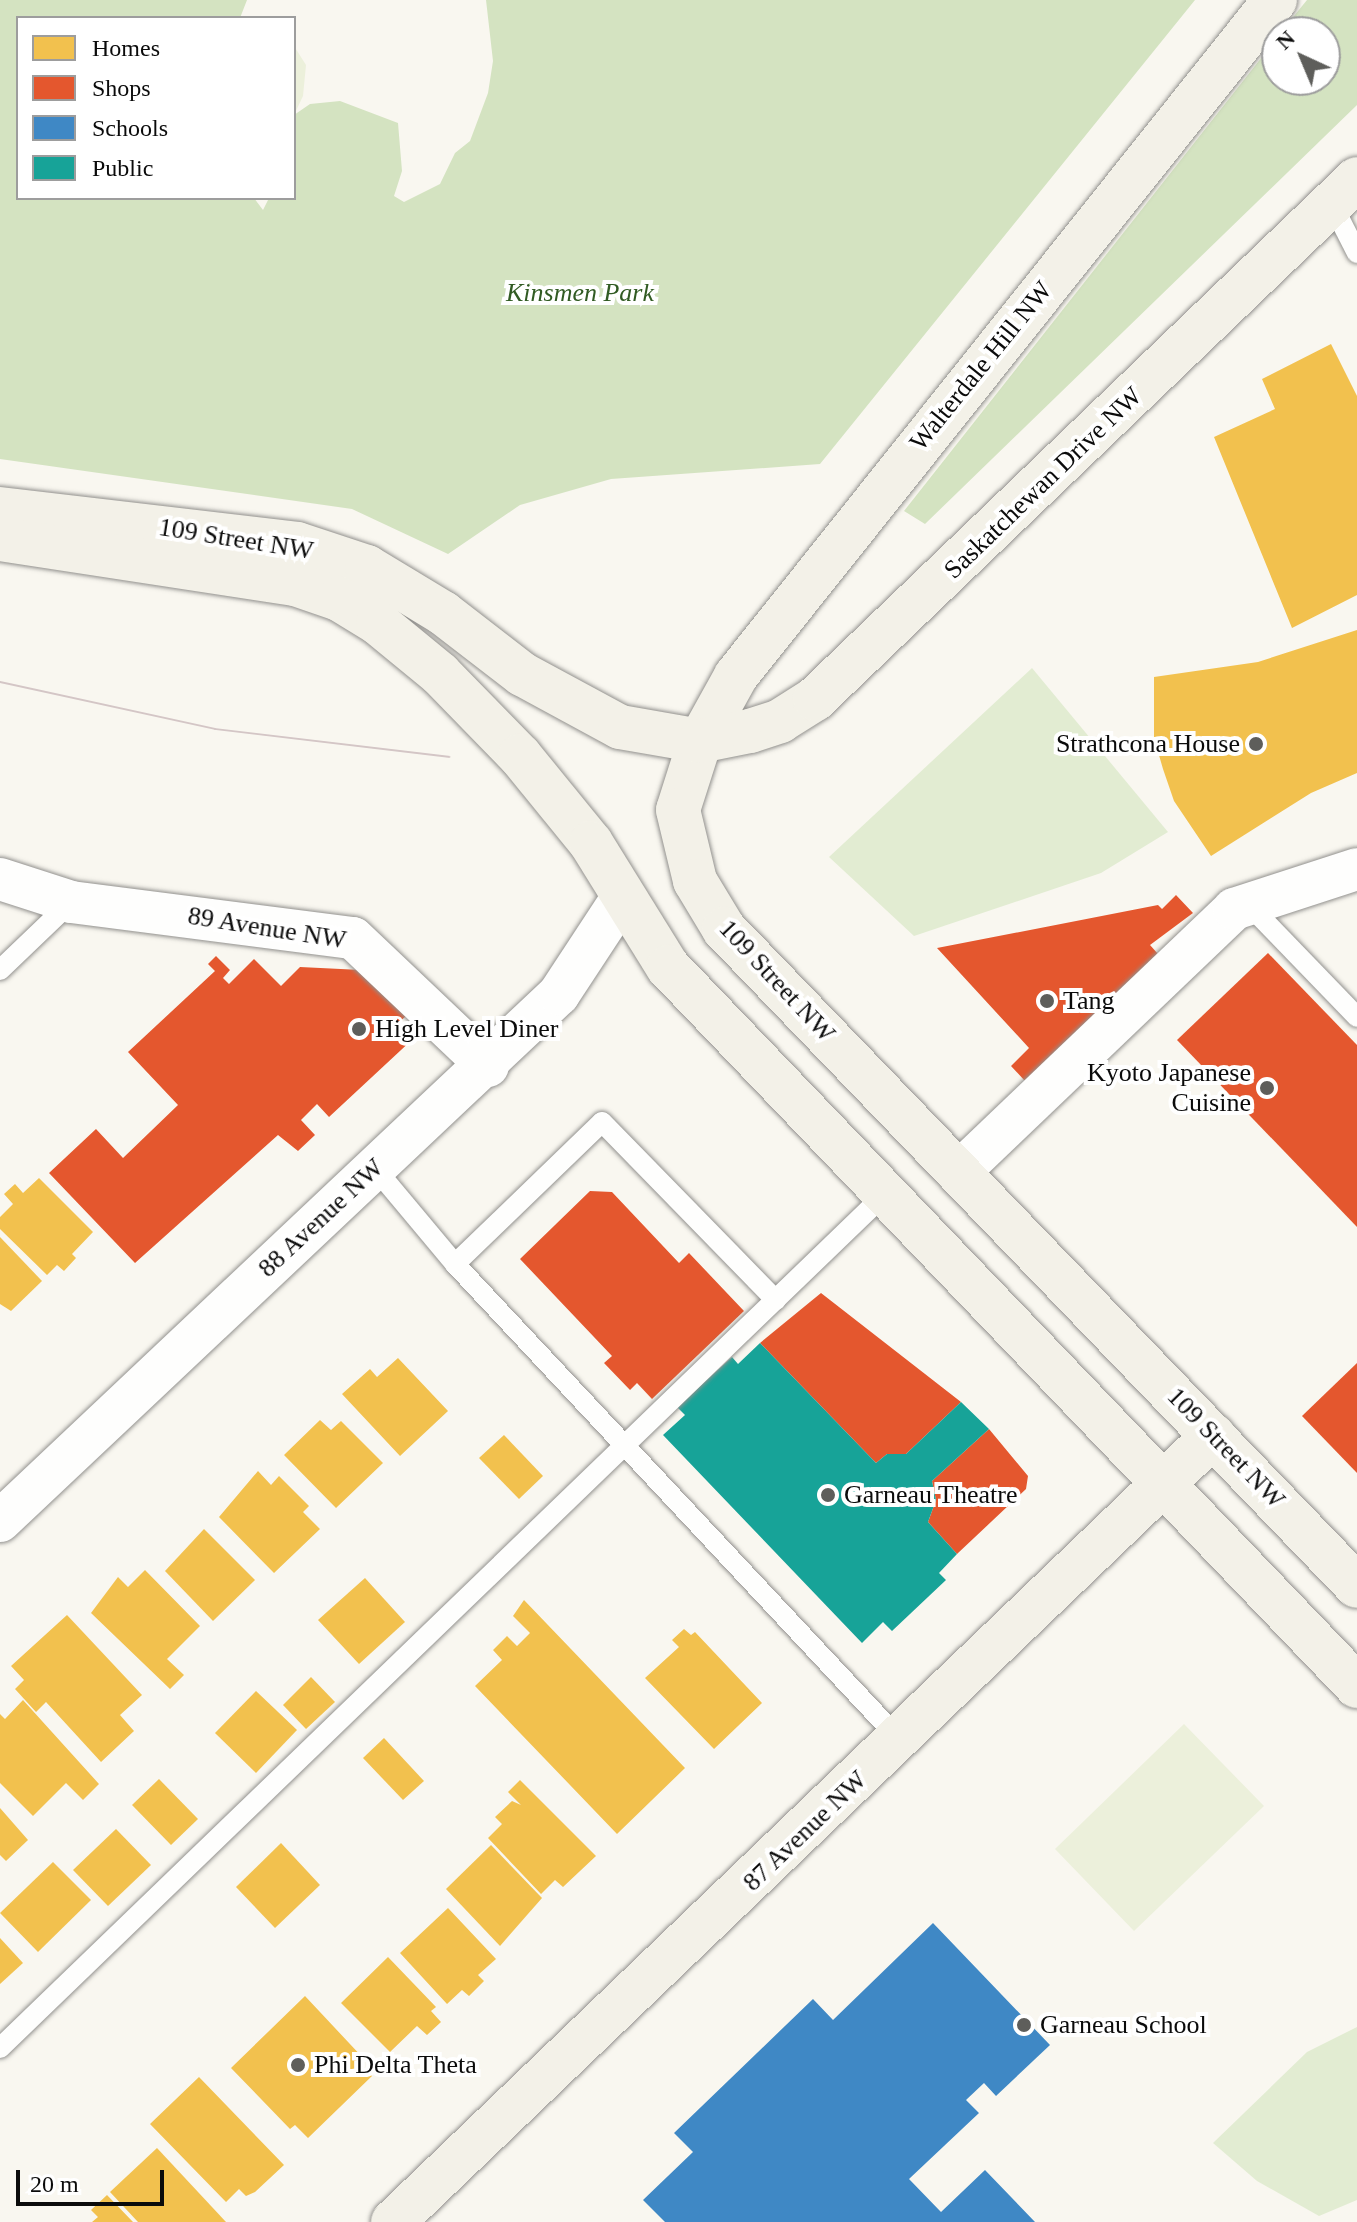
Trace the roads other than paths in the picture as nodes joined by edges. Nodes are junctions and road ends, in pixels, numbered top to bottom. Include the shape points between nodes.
1 (1275, 0) edge
2 (1344, 192) edge
3 (1357, 253) edge
4 (0, 509) edge
5 (0, 539) edge
6 (700, 741) junction
7 (1357, 869) edge
8 (0, 879) edge
9 (622, 898) junction
10 (71, 902) junction
11 (1248, 904) junction
12 (0, 970) edge
13 (1357, 1017) edge
14 (488, 1066) junction
15 (374, 1167) junction
16 (958, 1173) junction
17 (883, 1196) junction
18 (455, 1264) junction
19 (776, 1300) junction
20 (1213, 1436) junction
21 (625, 1447) junction
22 (1164, 1483) junction
23 (0, 1521) edge
24 (1357, 1586) edge
25 (1357, 1686) edge
26 (901, 1741) junction
27 (0, 2048) edge
28 (393, 2222) edge

1 - 6 main road, Walterdale Hill NW via 770,631 736,676
2 - 3 lane
2 - 6 main road, Saskatchewan Drive NW via 815,699 780,721
4 - 6 main road, 109 Street NW via 297,544 367,567 443,613 522,674 620,727
5 - 9 main road, 109 Street NW via 295,584 339,599 440,674 520,756 591,843
6 - 16 main road, 109 Street NW via 678,810 695,881 724,929
7 - 11 street
8 - 10 street, 89 Avenue NW
9 - 14 street, 88 Avenue NW via 559,994
9 - 17 main road, 109 Street NW via 668,967
10 - 12 lane
10 - 14 street, 89 Avenue NW via 353,938
11 - 13 lane
11 - 16 street via 1234,909
14 - 15 street, 88 Avenue NW
15 - 18 lane
15 - 23 street, 88 Avenue NW
16 - 20 main road, 109 Street NW
17 - 19 lane
17 - 22 main road, 109 Street NW
18 - 19 lane via 602,1122
18 - 21 lane
19 - 21 lane
20 - 22 main road, 87 Avenue NW
20 - 24 main road, 109 Street NW
21 - 26 lane
21 - 27 lane
22 - 25 main road, 109 Street NW
22 - 26 main road, 87 Avenue NW
26 - 28 main road, 87 Avenue NW

